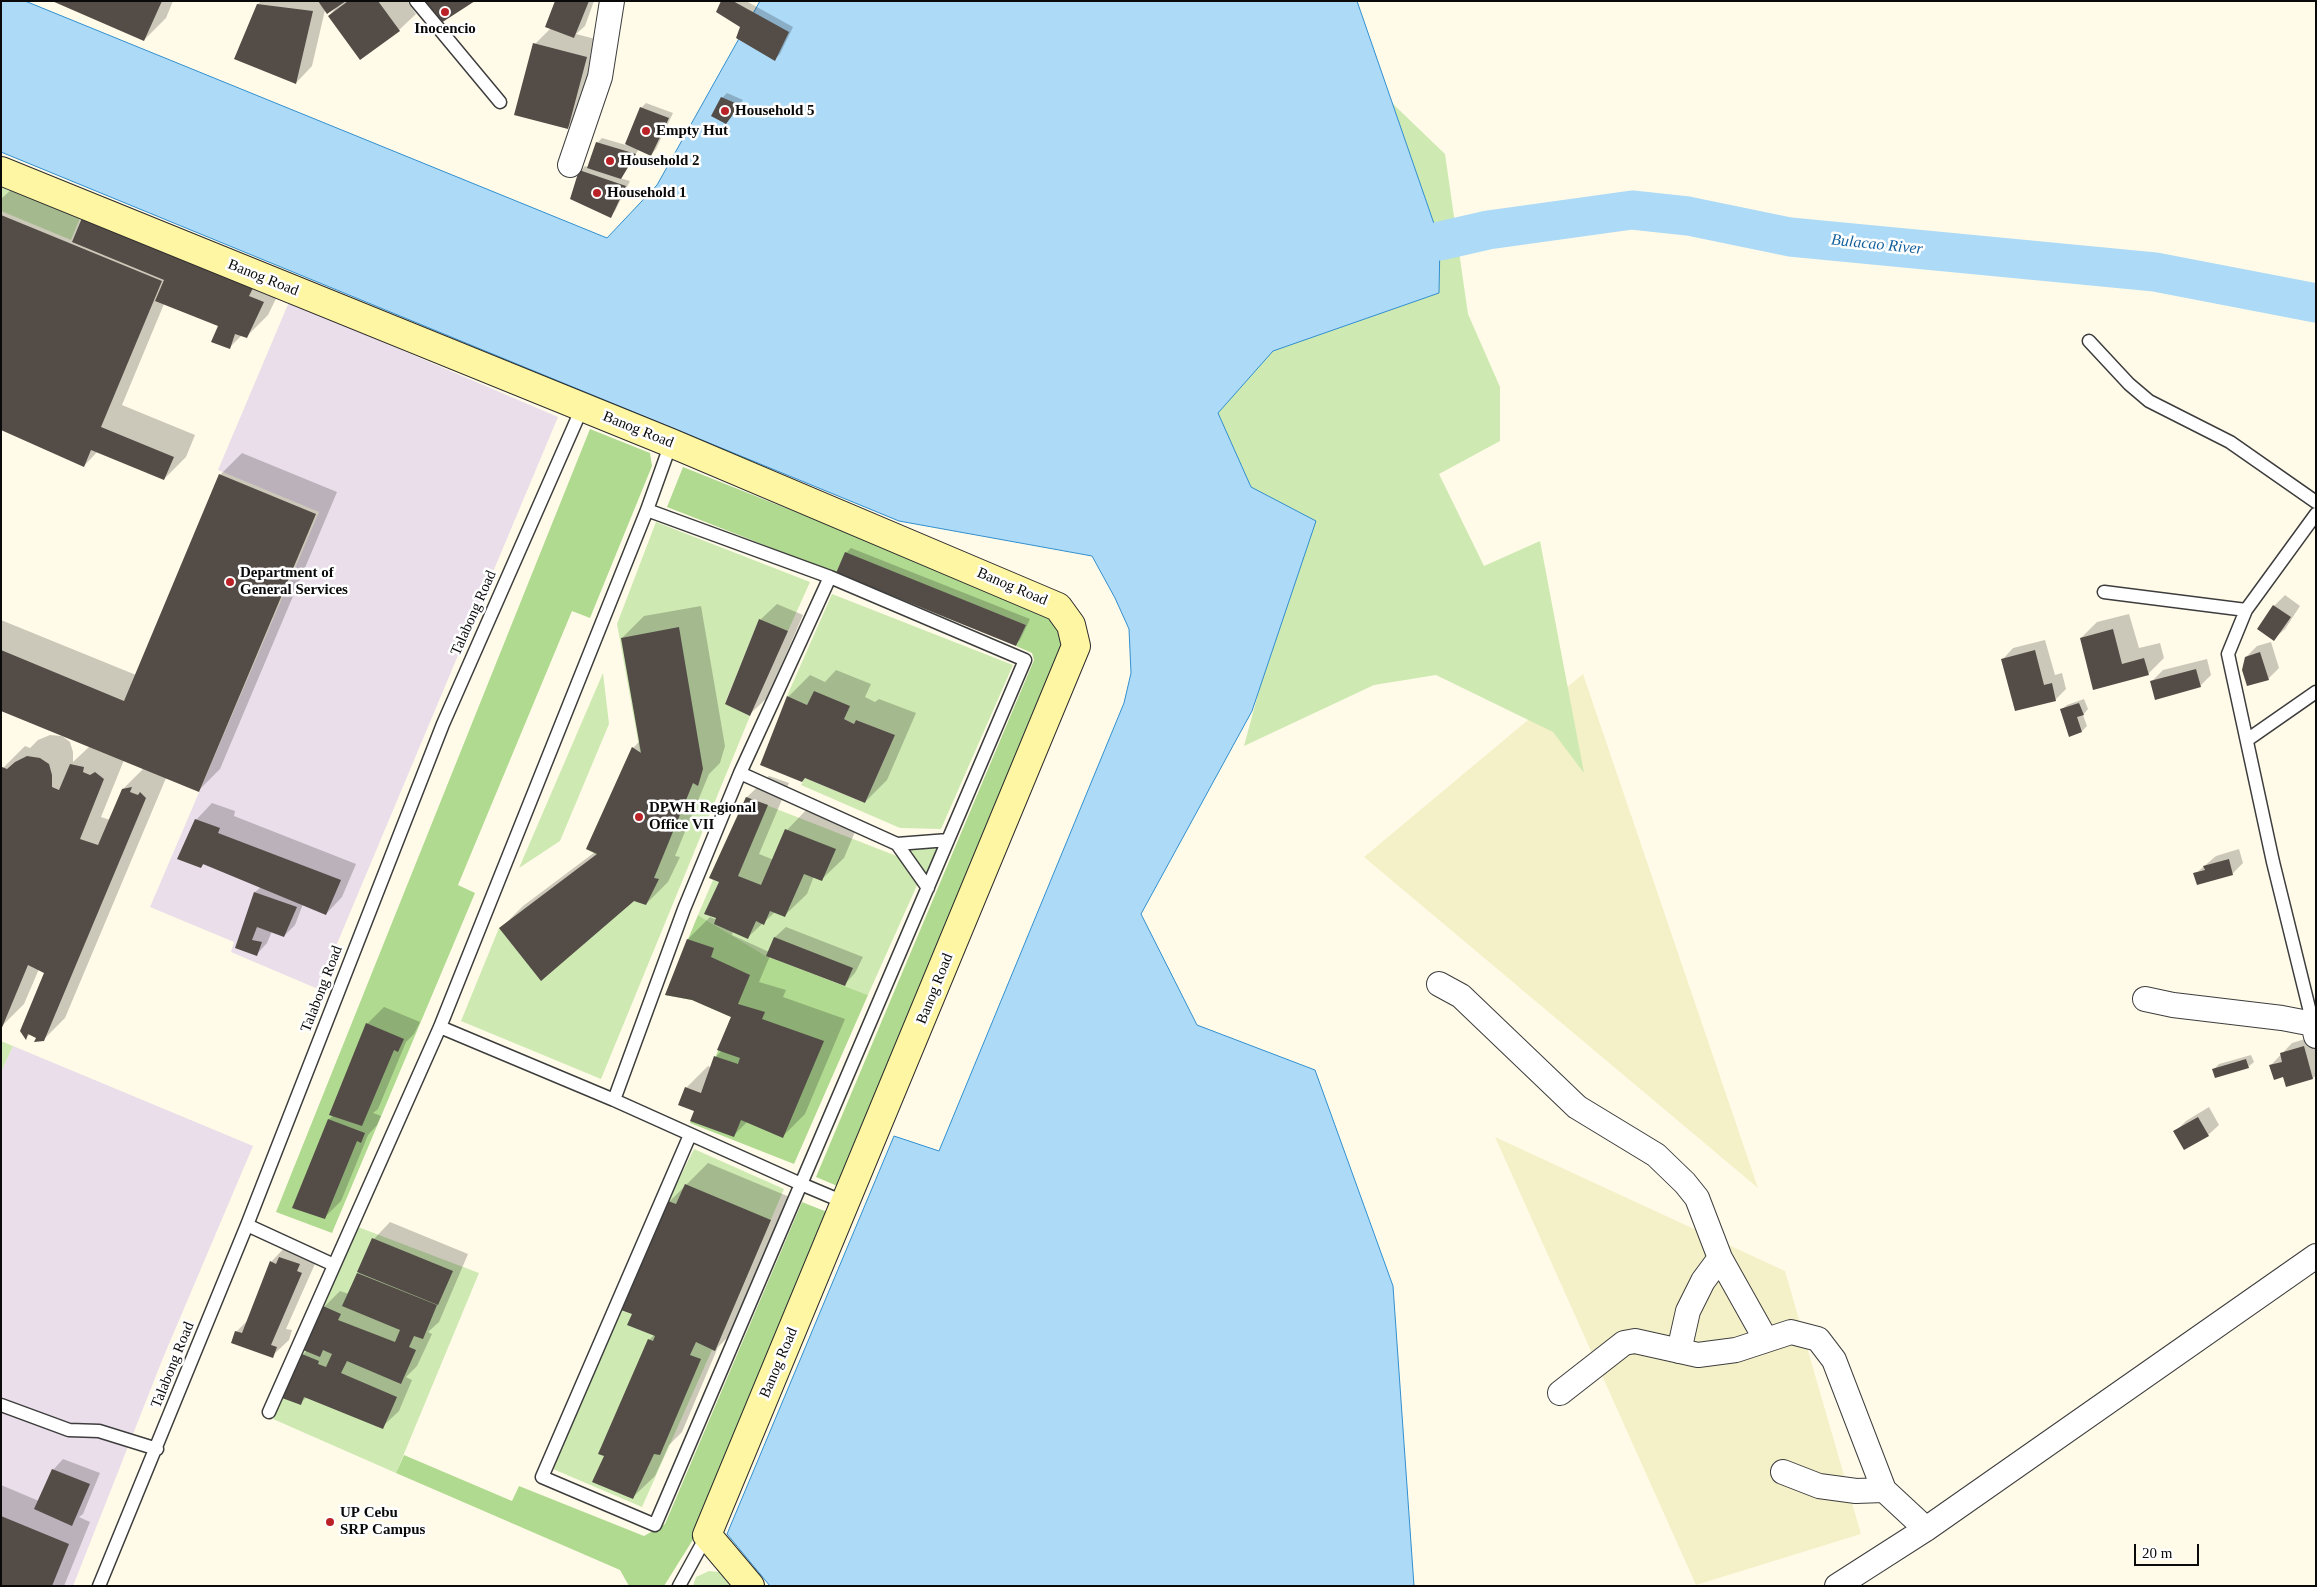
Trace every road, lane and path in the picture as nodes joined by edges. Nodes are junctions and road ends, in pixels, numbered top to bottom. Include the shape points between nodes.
1 (416, 1) edge
2 (612, 1) edge
3 (500, 102) dead end
4 (570, 165) dead end
5 (1, 171) edge
6 (2089, 341) dead end
7 (582, 408) junction
8 (671, 443) junction
9 (2316, 502) edge
10 (647, 510) junction
11 (2316, 514) edge
12 (830, 577) junction
13 (2104, 592) dead end
14 (2246, 610) junction
15 (2316, 692) edge
16 (2247, 740) junction
17 (740, 772) junction
18 (948, 840) junction
19 (897, 844) junction
20 (928, 888) junction
21 (1439, 984) dead end
22 (2145, 999) dead end
23 (440, 1027) junction
24 (2314, 1030) edge
25 (614, 1100) junction
26 (690, 1135) junction
27 (801, 1184) junction
28 (846, 1203) junction
29 (247, 1225) junction
30 (2316, 1256) edge
31 (1720, 1258) junction
32 (334, 1265) junction
33 (1766, 1340) junction
34 (1679, 1350) junction
35 (1560, 1393) dead end
36 (1, 1405) edge
37 (269, 1412) dead end
38 (157, 1449) junction
39 (1783, 1472) dead end
40 (1884, 1490) junction
41 (1926, 1529) junction
42 (707, 1534) junction
43 (99, 1586) edge
44 (679, 1586) edge
45 (750, 1586) edge
46 (1837, 1586) edge

1 - 3 lane
2 - 4 street via 600,77
5 - 7 street, Banog Road
6 - 9 lane via 2129,384 2150,401 2230,442
7 - 8 street, Banog Road
7 - 29 lane, Talabong Road via 444,724
8 - 10 lane
8 - 28 street, Banog Road via 1058,607 1071,624 1076,646
10 - 12 lane
10 - 23 lane
11 - 14 lane
12 - 17 lane
12 - 18 lane via 1026,660
13 - 14 lane
14 - 16 lane via 2228,654
15 - 16 lane
16 - 24 lane
17 - 19 lane
17 - 25 lane via 684,908
18 - 19 lane
18 - 20 lane
19 - 20 lane
20 - 27 lane
21 - 31 street via 1461,996 1577,1107 1656,1155 1697,1198
22 - 24 street via 2282,1018
23 - 25 lane
23 - 32 lane
25 - 26 lane
26 - 27 lane
26 - 27 lane via 542,1477 655,1524
27 - 28 lane
28 - 42 street, Banog Road
29 - 32 lane
29 - 38 lane, Talabong Road
30 - 41 street
31 - 33 street
31 - 34 street via 1702,1281 1688,1311
32 - 37 lane
33 - 34 street via 1736,1350 1698,1355
33 - 40 street via 1791,1332 1818,1339 1834,1360
34 - 35 street via 1635,1341 1624,1342
36 - 38 lane via 69,1430 99,1431
38 - 43 lane, Talabong Road
39 - 40 street via 1819,1486 1856,1491
40 - 41 street
41 - 46 street
42 - 44 lane
42 - 45 street

